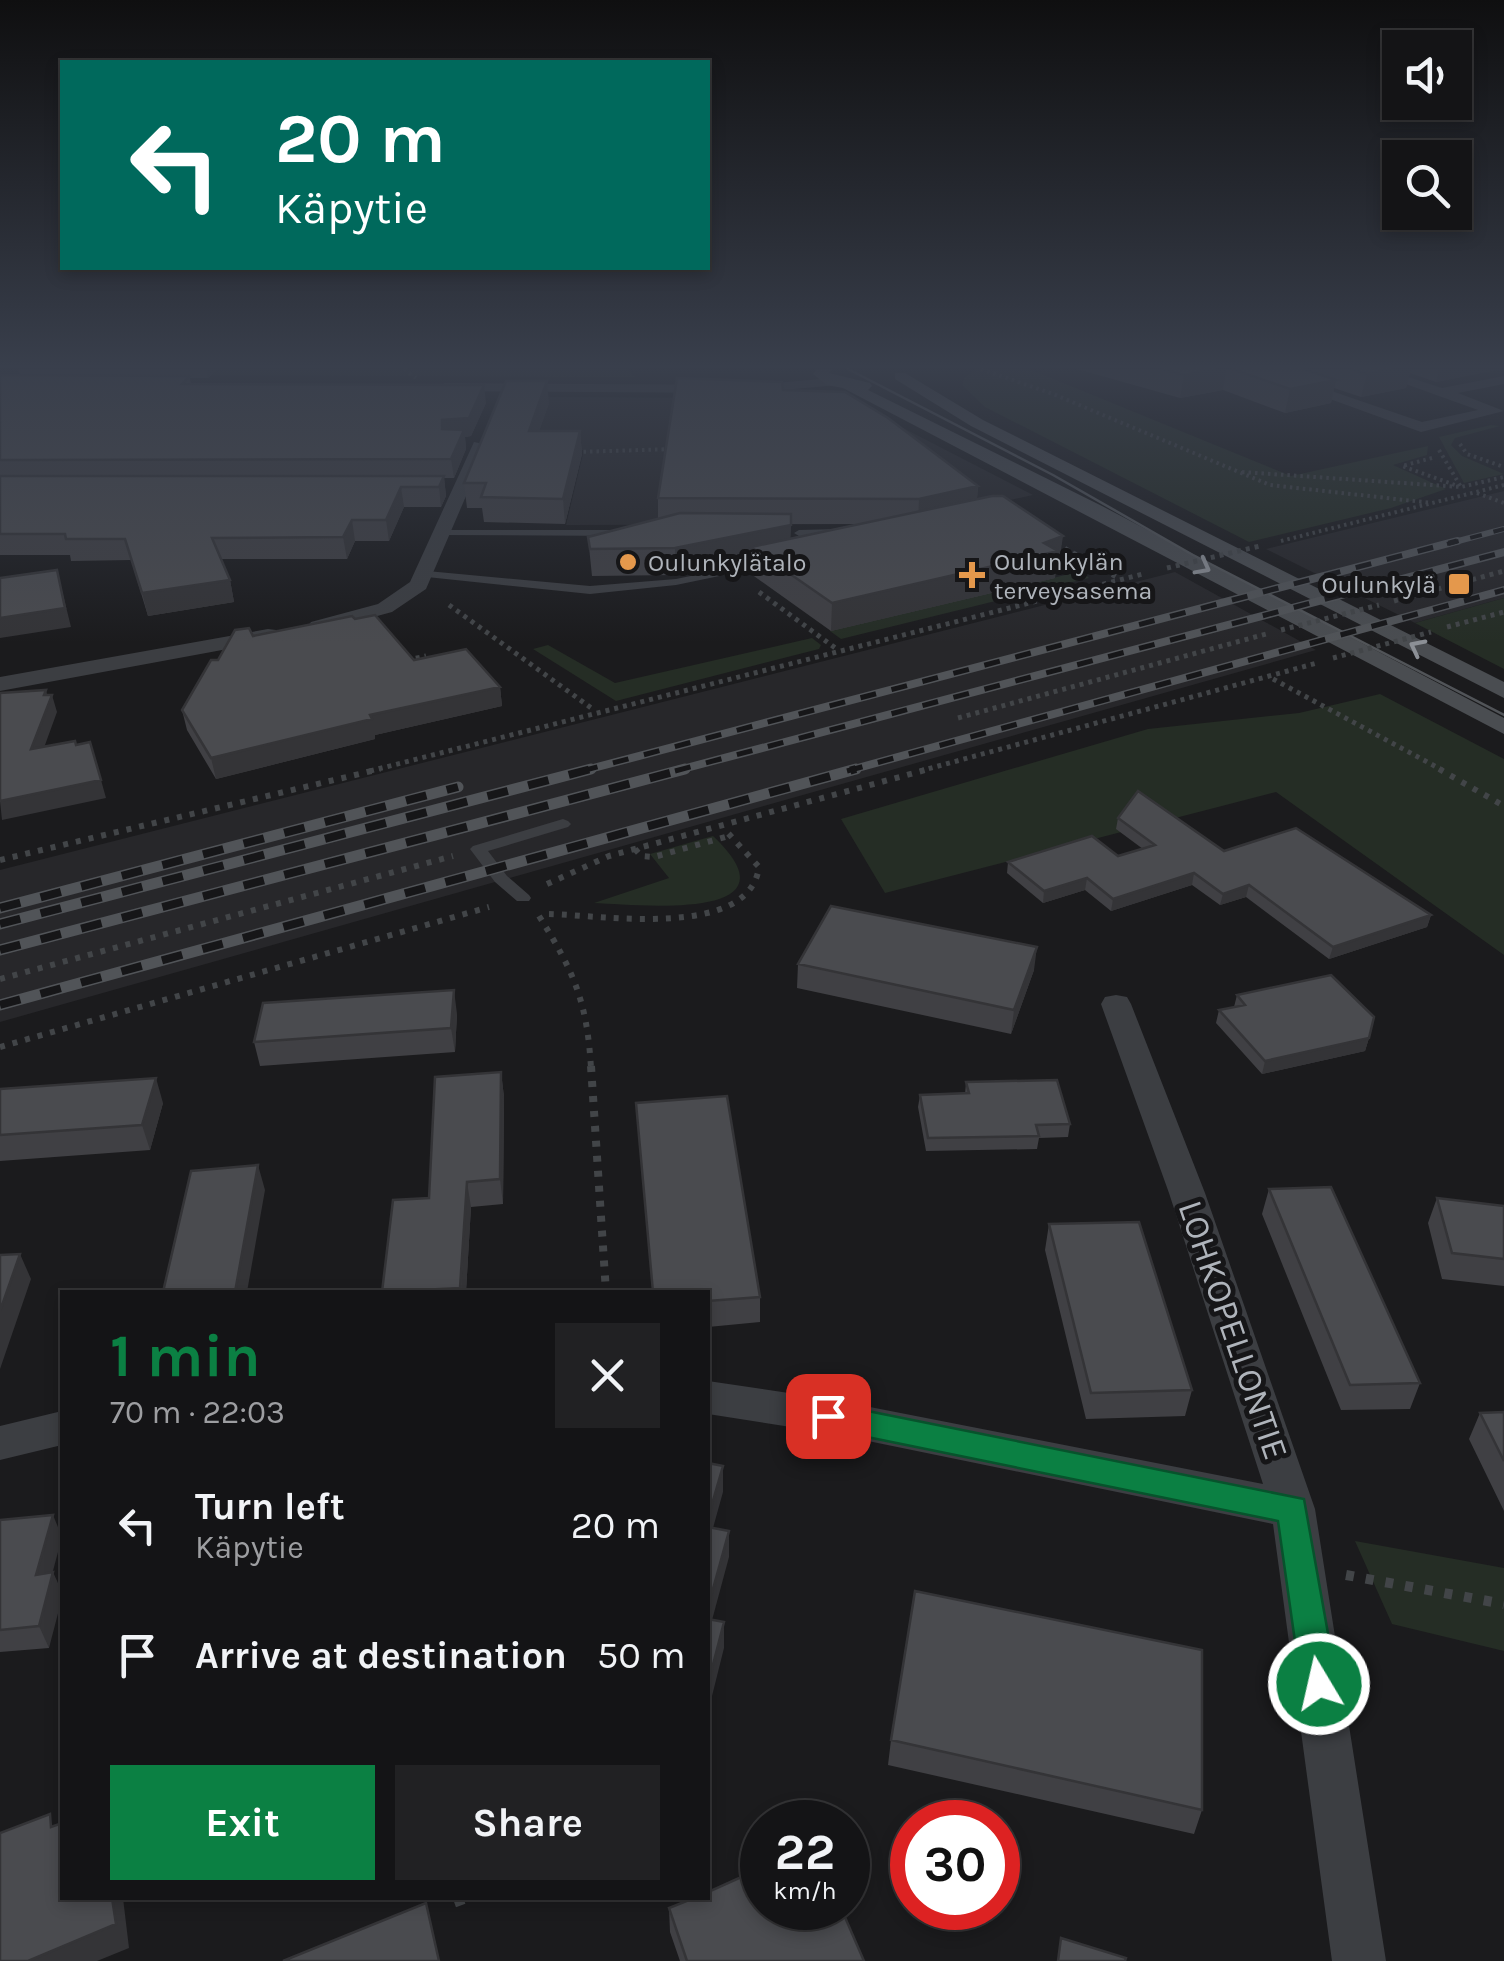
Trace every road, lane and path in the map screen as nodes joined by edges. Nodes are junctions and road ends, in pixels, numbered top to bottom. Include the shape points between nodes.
1 (471, 461) edge
2 (997, 461) edge
3 (1051, 461) edge
4 (1208, 461) edge
5 (1423, 461) edge
6 (1444, 461) edge
7 (1232, 471) junction
8 (1504, 477) edge
9 (1504, 485) edge
10 (439, 487) edge
11 (463, 487) junction
12 (1461, 488) junction
13 (1475, 492) junction
14 (1432, 502) junction
15 (1504, 502) edge
16 (858, 532) edge
17 (648, 533) edge
18 (784, 533) edge
19 (444, 534) junction
20 (1052, 541) edge
21 (1279, 542) dead end
22 (1260, 546) dead end
23 (784, 559) edge
24 (730, 571) junction
25 (1504, 572) edge
26 (427, 574) junction
27 (1120, 579) junction
28 (412, 592) junction
29 (1504, 612) edge
30 (796, 619) junction
31 (788, 621) dead end
32 (839, 651) junction
33 (426, 656) edge
34 (391, 663) edge
35 (1272, 678) junction
36 (0, 684) edge
37 (1504, 691) edge
38 (594, 710) dead end
39 (958, 718) dead end
40 (1504, 727) edge
41 (1504, 806) edge
42 (562, 824) dead end
43 (478, 849) junction
44 (635, 849) junction
45 (0, 860) edge
46 (523, 898) junction
47 (538, 914) junction
48 (0, 979) edge
49 (1116, 1004) dead end
50 (0, 1047) edge
51 (606, 1290) edge
52 (710, 1398) edge
53 (60, 1428) edge
54 (0, 1443) edge
55 (1293, 1509) junction
56 (1300, 1564) junction
57 (1504, 1604) edge
58 (459, 1900) edge
59 (462, 1912) dead end
60 (1360, 1961) edge

1 - 11 street
2 -> 40 main road
37 -> 3 main road
4 - 7 path
5 - 12 path via 1402,466
6 - 12 path
7 - 12 path
7 - 14 path via 1298,490
8 - 12 path
9 - 13 path
10 - 11 street
11 - 19 street
12 - 13 path
13 - 14 path
13 - 15 path
14 - 21 path
16 - 18 lane via 799,539
17 - 19 lane
19 - 26 street
20 - 27 path
22 - 27 path, bridge
23 - 24 lane
24 - 26 lane via 590,590
24 - 30 path
25 - 39 path, bridge
26 - 28 street
27 - 32 path
28 - 36 street via 334,623
28 - 38 path via 432,594 460,612
29 - 35 path, bridge
30 - 31 path
30 - 32 path
32 - 45 path
33 - 34 path
35 - 41 path
35 - 44 path
42 - 43 lane
43 - 46 lane
43 - 48 path
44 - 46 path via 571,871
44 - 47 path via 654,858 729,834 759,867 758,881 728,908 696,915
46 - 47 path
46 - 50 path
47 - 51 path via 570,966 588,1018
49 - 55 street, LOHKOPELLONTIE
52 - 55 street
53 - 54 street
55 - 56 street, LOHKOPELLONTIE
56 - 57 path
56 - 60 street, LOHKOPELLONTIE
58 - 59 path

